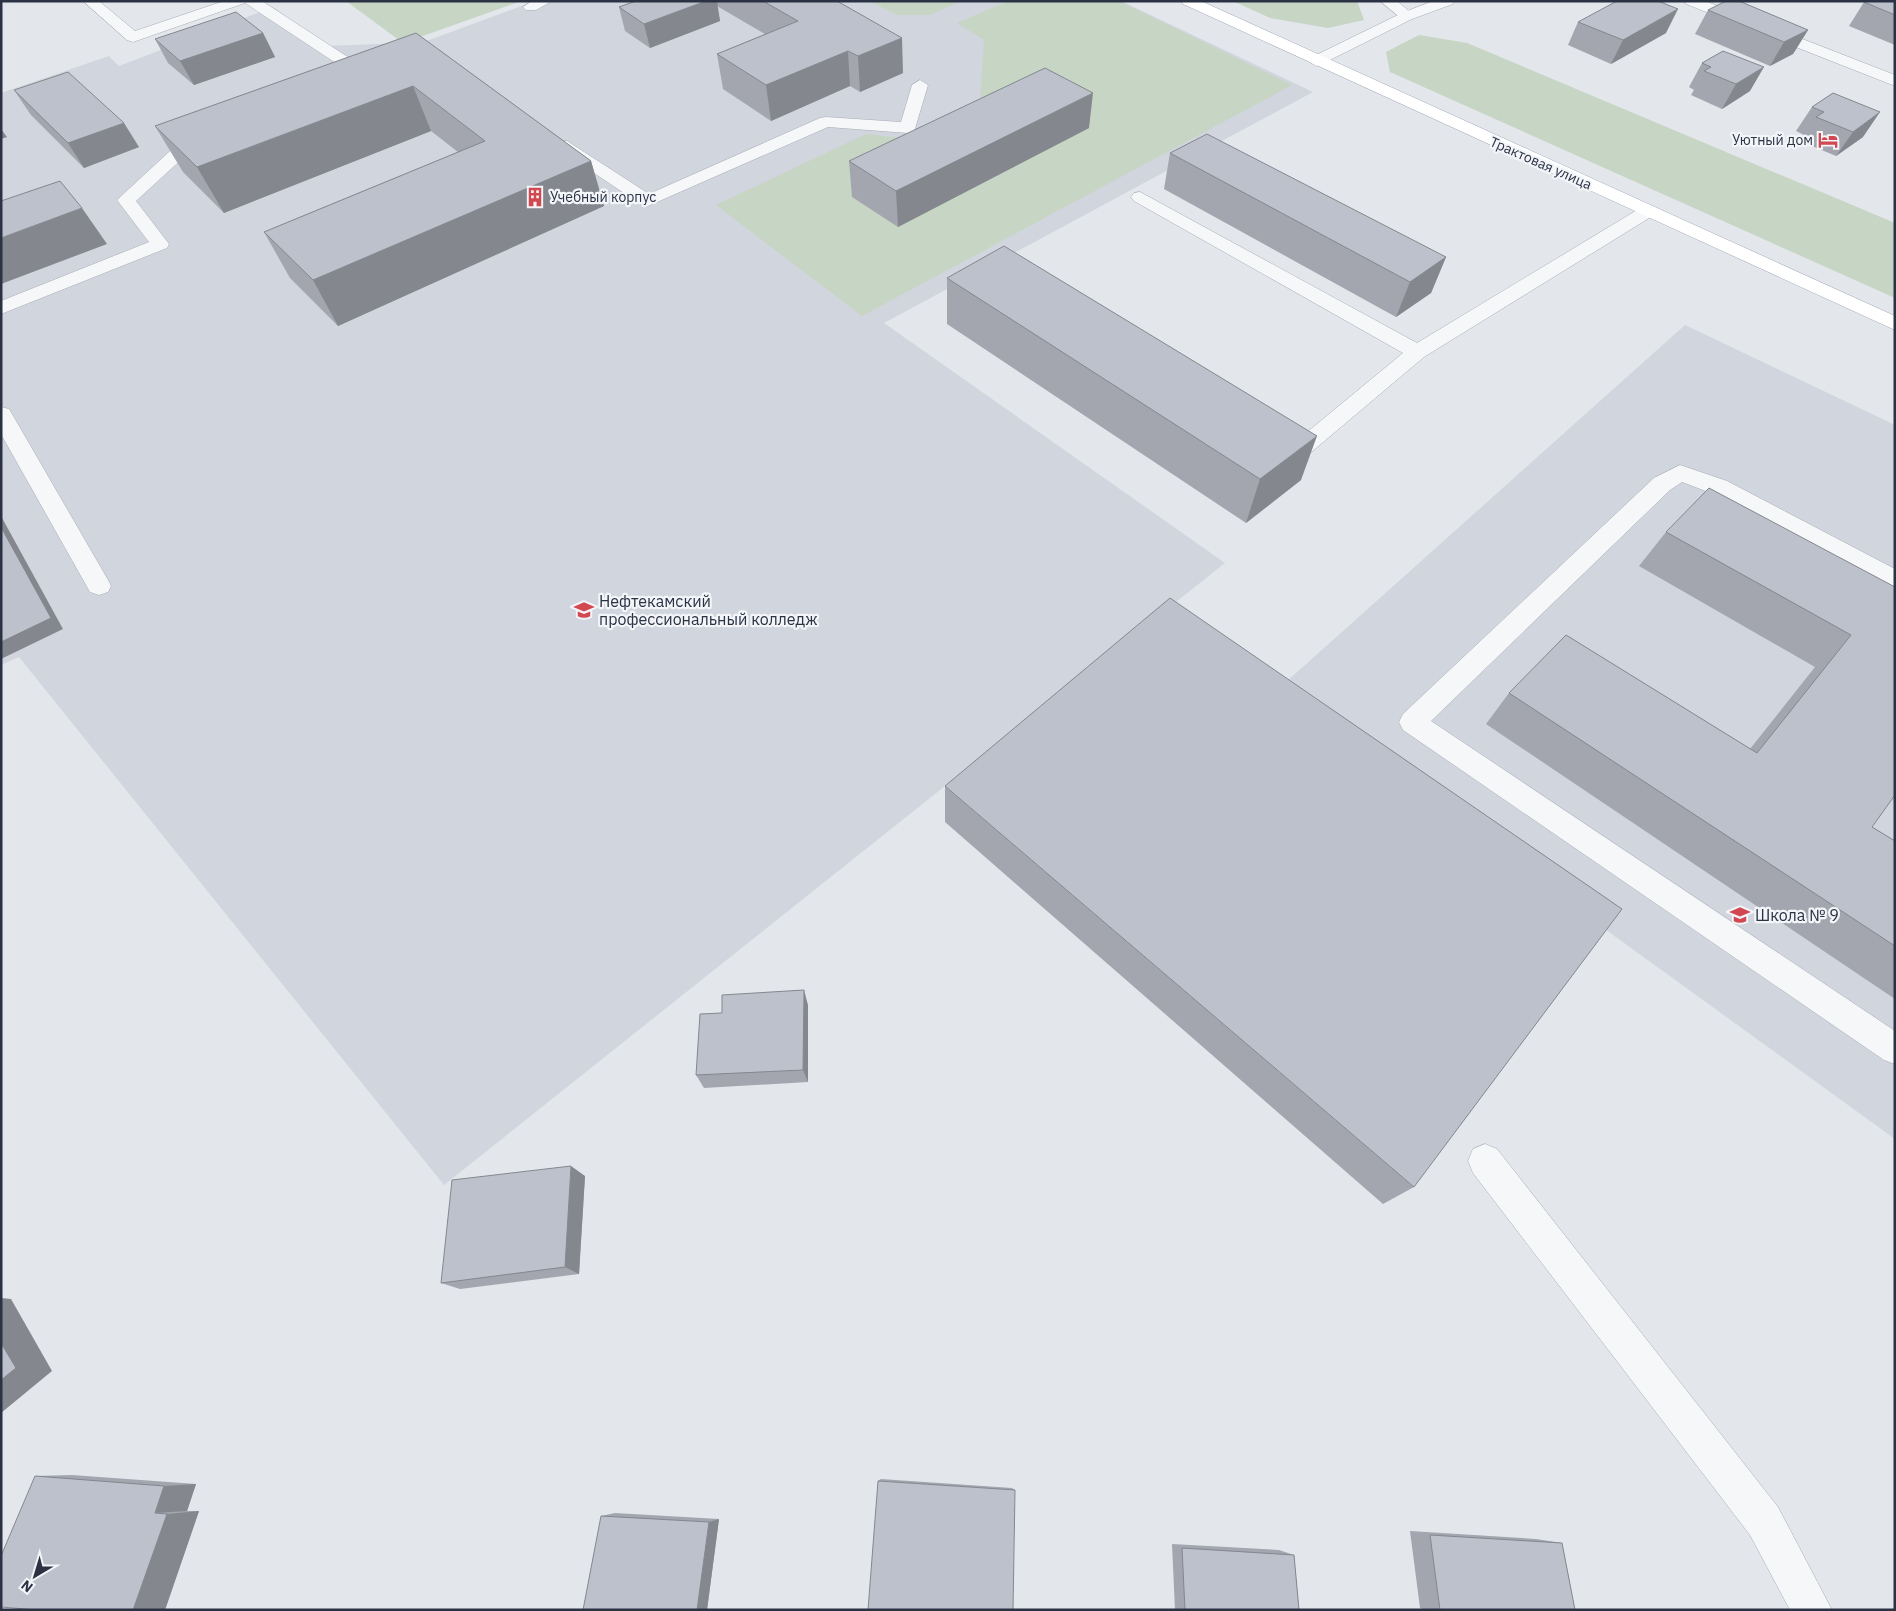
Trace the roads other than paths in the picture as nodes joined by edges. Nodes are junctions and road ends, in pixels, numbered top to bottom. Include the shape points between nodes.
1 (90, 1) edge
2 (239, 1) edge
3 (251, 1) edge
4 (1188, 1) edge
5 (1387, 1) edge
6 (1448, 1) edge
7 (1691, 1) edge
8 (1407, 16) junction
9 (1316, 61) junction
10 (393, 65) edge
11 (357, 70) junction
12 (338, 77) edge
13 (1895, 81) edge
14 (920, 85) dead end
15 (221, 123) edge
16 (550, 139) edge
17 (1140, 198) dead end
18 (1648, 212) junction
19 (1, 308) edge
20 (1895, 324) edge
21 (1417, 352) junction
22 (1, 414) edge
23 (1267, 428) edge
24 (1895, 580) edge
25 (99, 586) dead end
26 (1895, 1049) edge
27 (1485, 1160) dead end
28 (1812, 1610) edge

1 - 2 street via 133,37
3 - 11 street
4 - 9 main road, Трактовая улица
5 - 8 street
6 - 8 street
7 - 13 street
8 - 9 street
9 - 18 main road, Трактовая улица
10 - 11 street
11 - 12 street
14 - 16 street via 908,128 826,122 648,201
15 - 19 street via 203,130 126,200 160,244
17 - 21 street
18 - 20 main road, Трактовая улица
18 - 21 street
21 - 23 street via 1301,449
22 - 25 street
24 - 26 street via 1720,487 1680,473 1662,484 1412,722
27 - 28 street via 1764,1521

